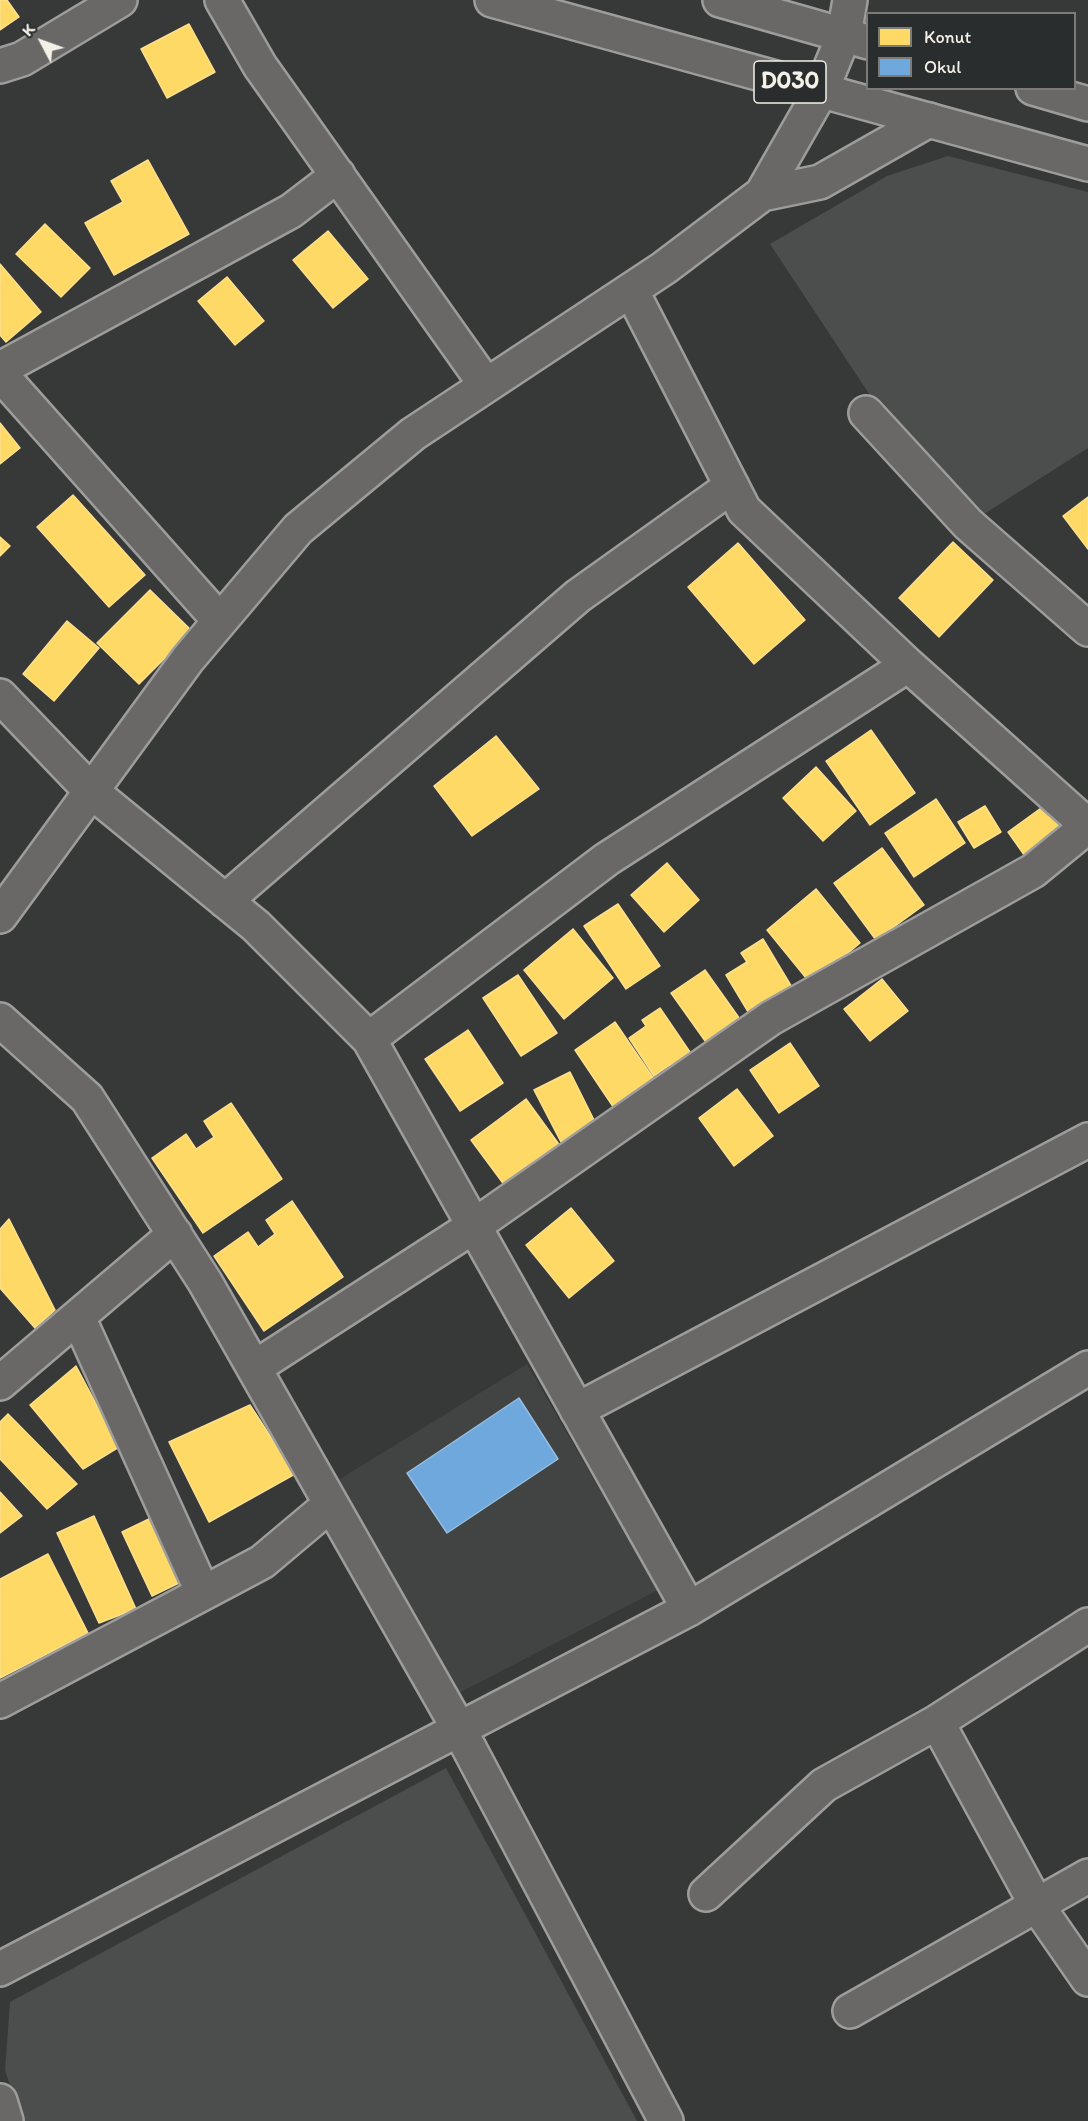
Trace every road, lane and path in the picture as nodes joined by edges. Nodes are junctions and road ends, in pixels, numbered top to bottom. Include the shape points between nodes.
1 (120, 0) edge
2 (222, 0) edge
3 (492, 0) edge
4 (720, 0) edge
5 (850, 0) edge
6 (856, 39) edge
7 (0, 66) edge
8 (1040, 90) edge
9 (821, 91) junction
10 (1088, 104) edge
11 (930, 120) junction
12 (1088, 164) edge
13 (338, 175) junction
14 (762, 194) junction
15 (631, 290) junction
16 (0, 369) edge
17 (0, 374) edge
18 (486, 386) junction
19 (866, 413) dead end
20 (732, 486) junction
21 (220, 621) junction
22 (1088, 629) edge
23 (909, 665) junction
24 (0, 696) edge
25 (91, 791) junction
26 (225, 901) junction
27 (0, 916) edge
28 (0, 1020) edge
29 (369, 1038) junction
30 (1088, 1140) edge
31 (474, 1226) junction
32 (175, 1234) junction
33 (78, 1317) junction
34 (254, 1368) junction
35 (1088, 1368) edge
36 (0, 1383) edge
37 (577, 1410) junction
38 (331, 1503) junction
39 (203, 1593) junction
40 (689, 1609) junction
41 (1088, 1625) edge
42 (0, 1701) edge
43 (937, 1722) junction
44 (459, 1729) junction
45 (1088, 1876) edge
46 (706, 1893) dead end
47 (1036, 1904) junction
48 (0, 1969) edge
49 (1088, 1979) edge
50 (850, 2011) dead end
51 (0, 2101) edge
52 (6, 2121) edge
53 (666, 2121) edge

1 - 7 street via 22,59
2 - 13 street via 260,66
3 - 9 street, D030
4 - 6 street, D030
5 - 6 street
6 - 9 street
8 - 10 street
9 - 11 street, D030
9 - 14 street
11 - 12 street, D030
11 - 14 street via 820,182
13 - 16 street via 291,211
13 - 18 street
14 - 15 street
15 - 18 street
15 - 20 street
17 - 21 street
18 - 21 street via 413,434 298,529
19 - 22 street via 968,524
20 - 23 street via 744,510
20 - 26 street via 578,596
21 - 25 street
23 - 29 street via 607,859
23 - 31 street via 1088,826 1034,871 771,1018
24 - 25 street
25 - 26 street
25 - 27 street
26 - 29 street via 256,926
28 - 32 street via 87,1098
29 - 31 street
30 - 37 street
31 - 34 street
31 - 37 street
32 - 33 street
32 - 34 street
33 - 36 street
33 - 39 street
34 - 38 street
35 - 40 street
37 - 40 street
38 - 39 street via 262,1562
38 - 44 street
39 - 42 street
40 - 44 street
41 - 43 street
43 - 46 street via 824,1785
43 - 47 street
44 - 48 street
44 - 53 street
45 - 47 street
47 - 49 street
47 - 50 street
51 - 52 street

